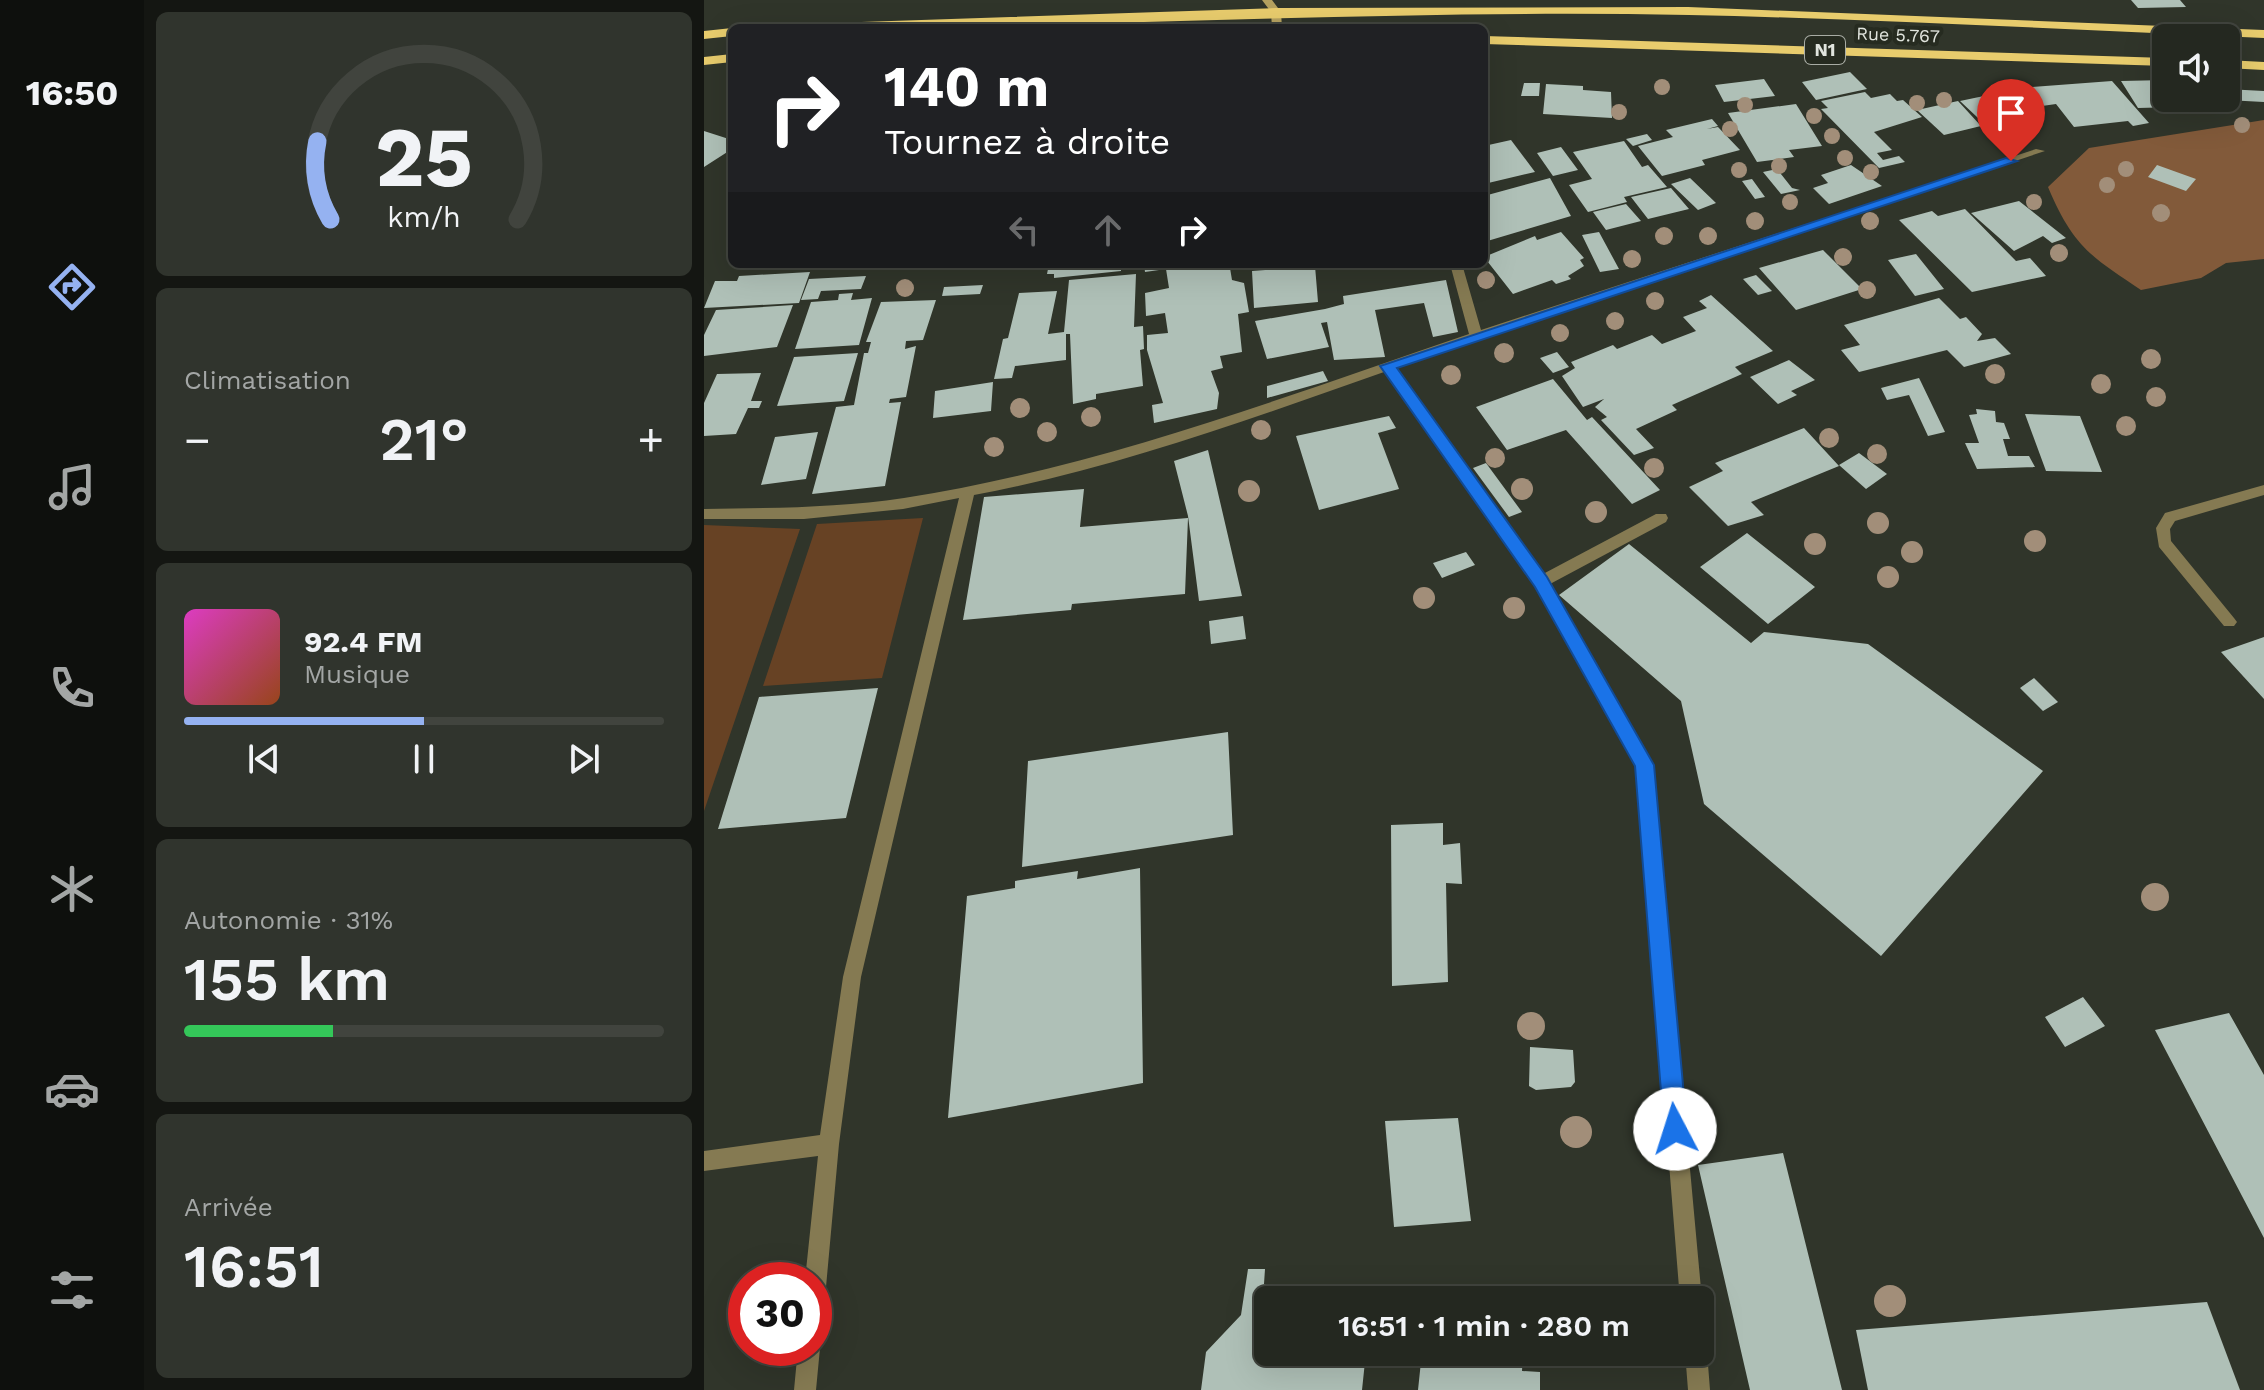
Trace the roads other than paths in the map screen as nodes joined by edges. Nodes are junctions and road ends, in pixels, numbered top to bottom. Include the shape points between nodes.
1 (1267, 0) edge
2 (1276, 12) junction
3 (920, 24) edge
4 (1277, 24) edge
5 (728, 32) edge
6 (2264, 34) edge
7 (704, 35) edge
8 (1488, 40) edge
9 (728, 58) edge
10 (704, 61) edge
11 (2152, 62) edge
12 (2240, 65) edge
13 (2264, 66) edge
14 (2040, 151) dead end
15 (1457, 268) edge
16 (1476, 336) junction
17 (1387, 366) junction
18 (2264, 490) edge
19 (967, 494) junction
20 (704, 514) edge
21 (1661, 518) dead end
22 (1541, 582) junction
23 (2229, 622) dead end
24 (829, 1144) junction
25 (704, 1161) edge
26 (818, 1262) edge
27 (1690, 1286) edge
28 (807, 1366) edge
29 (1697, 1366) edge
30 (805, 1390) edge
31 (1699, 1390) edge

1 - 2 main road
2 - 3 highway
2 - 4 main road
2 - 6 highway via 1688,11
5 - 7 highway
8 - 11 highway, Rue 5.767 / N1
9 - 10 highway
12 - 13 highway
14 - 16 street
15 - 16 street
16 - 17 street
17 - 19 street via 1142,449
17 - 22 street
18 - 23 street via 2170,517 2163,528 2164,543
19 - 20 street via 822,511
19 - 24 street via 852,977
21 - 22 street
22 - 27 street via 1645,765
24 - 25 street
24 - 26 street
28 - 30 street
29 - 31 street

